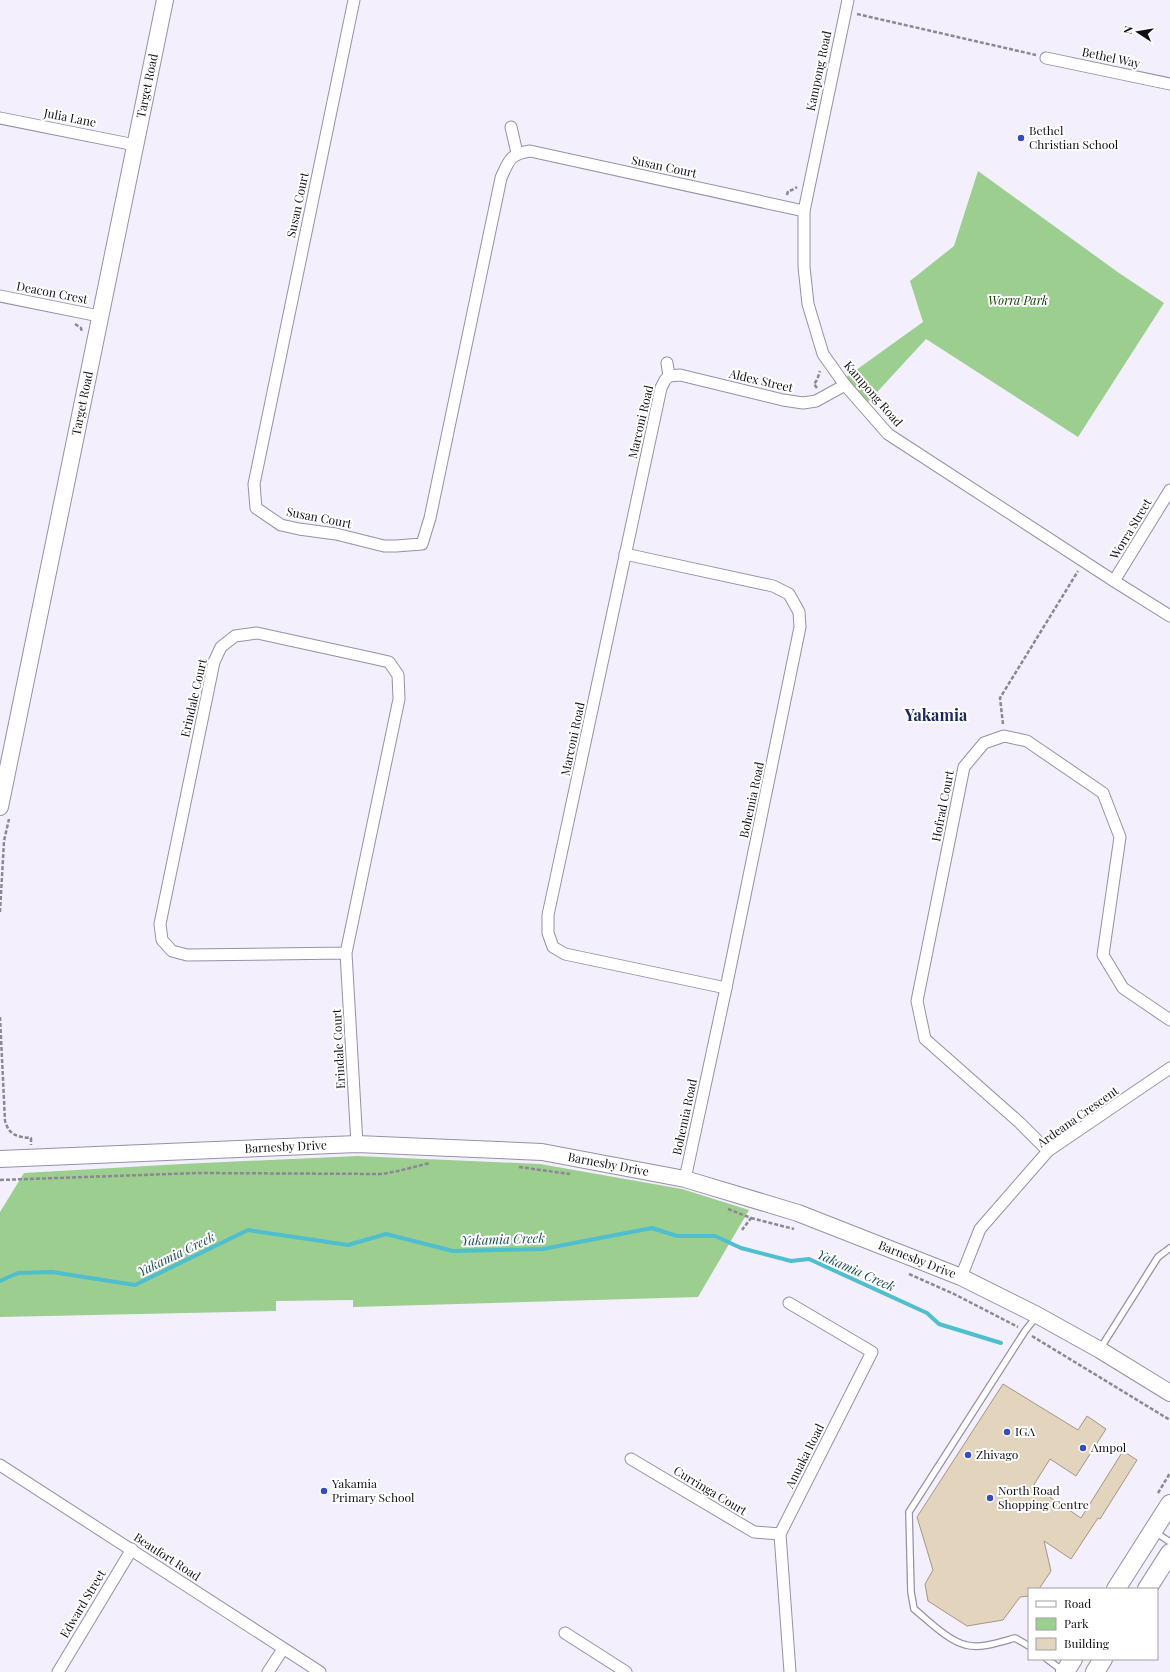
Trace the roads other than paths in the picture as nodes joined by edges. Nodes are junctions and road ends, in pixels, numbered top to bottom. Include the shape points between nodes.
1 (165, 0) edge
2 (354, 0) edge
3 (848, 0) edge
4 (1046, 58) road end
5 (1170, 84) edge
6 (0, 118) edge
7 (511, 127) dead end
8 (135, 145) junction
9 (517, 153) junction
10 (804, 211) junction
11 (0, 296) edge
12 (100, 316) junction
13 (667, 363) dead end
14 (669, 376) junction
15 (844, 385) junction
16 (1170, 490) edge
17 (625, 554) junction
18 (1114, 581) junction
19 (1170, 616) edge
20 (0, 807) edge
21 (346, 953) junction
22 (726, 988) junction
23 (1170, 1020) edge
24 (1170, 1068) edge
25 (357, 1144) junction
26 (1048, 1151) junction
27 (0, 1159) edge
28 (685, 1179) junction
29 (1170, 1248) edge
30 (961, 1277) junction
31 (789, 1303) dead end
32 (1038, 1315) junction
33 (1100, 1350) junction
34 (1170, 1394) edge
35 (631, 1459) dead end
36 (0, 1465) edge
37 (1170, 1504) edge
38 (1153, 1531) junction
39 (780, 1534) junction
40 (1170, 1542) edge
41 (132, 1550) junction
42 (1170, 1553) edge
43 (1117, 1588) edge
44 (1148, 1588) edge
45 (565, 1633) dead end
46 (1028, 1645) edge
47 (283, 1649) junction
48 (1048, 1660) edge
49 (1072, 1660) edge
50 (1102, 1660) edge
51 (58, 1672) edge
52 (268, 1672) edge
53 (320, 1672) edge
54 (626, 1672) edge
55 (790, 1672) edge
56 (1065, 1672) edge
57 (1095, 1672) edge

1 - 8 street, Target Road
2 - 9 street, Susan Court via 259,458 254,484 256,508 281,525 298,529 336,534 384,546 422,544 430,518 502,178 508,161
3 - 10 street, Kampong Road
4 - 5 street, Bethel Way
6 - 8 street, Julia Lane
7 - 9 street
8 - 12 street, Target Road
9 - 10 street, Susan Court via 530,151
10 - 15 street, Kampong Road via 804,267 808,304 823,354
11 - 12 street, Deacon Crest
12 - 20 street, Target Road
13 - 14 street, Marconi Road
14 - 15 street, Aldex Street via 680,375 803,403 823,397
14 - 17 street, Marconi Road via 661,388
15 - 18 street, Kampong Road via 888,434
16 - 18 street, Worra Street
17 - 22 street, Bohemia Road via 773,586 789,594 799,612 800,627
17 - 22 street, Marconi Road via 548,915 548,933 553,947 565,954
18 - 19 street, Kampong Road
21 - 21 street, Erindale Court via 399,699 398,675 389,662 257,633 235,636 221,647 214,662 160,924 162,940 172,951 187,956
21 - 25 street, Erindale Court
22 - 28 street, Bohemia Road
23 - 26 street, Hofrad Court via 1123,988 1103,955 1120,837 1103,793 1027,740 1004,736 984,743 964,767 917,1001 926,1039
24 - 26 street, Ardeana Crescent
25 - 27 street, Barnesby Drive
25 - 28 street, Barnesby Drive via 542,1152
26 - 30 street, Ardeana Crescent via 980,1229
28 - 30 street, Barnesby Drive via 798,1213
29 - 33 lane via 1158,1257
30 - 32 street, Barnesby Drive
31 - 39 street, Anuaka Road via 872,1352
32 - 33 street, Barnesby Drive
32 - 46 lane via 1025,1331 909,1512 911,1592 914,1609 943,1633 966,1645 992,1645 1015,1638
33 - 34 street, Barnesby Drive
35 - 39 street, Curringa Court via 754,1532
36 - 41 street, Beaufort Road
37 - 38 main road
38 - 40 lane
38 - 43 main road
39 - 55 street
41 - 47 street, Beaufort Road
41 - 51 street, Edward Street
42 - 44 main road
45 - 54 street
47 - 52 street
47 - 53 street, Beaufort Road
48 - 56 lane
49 - 56 main road
50 - 57 main road

